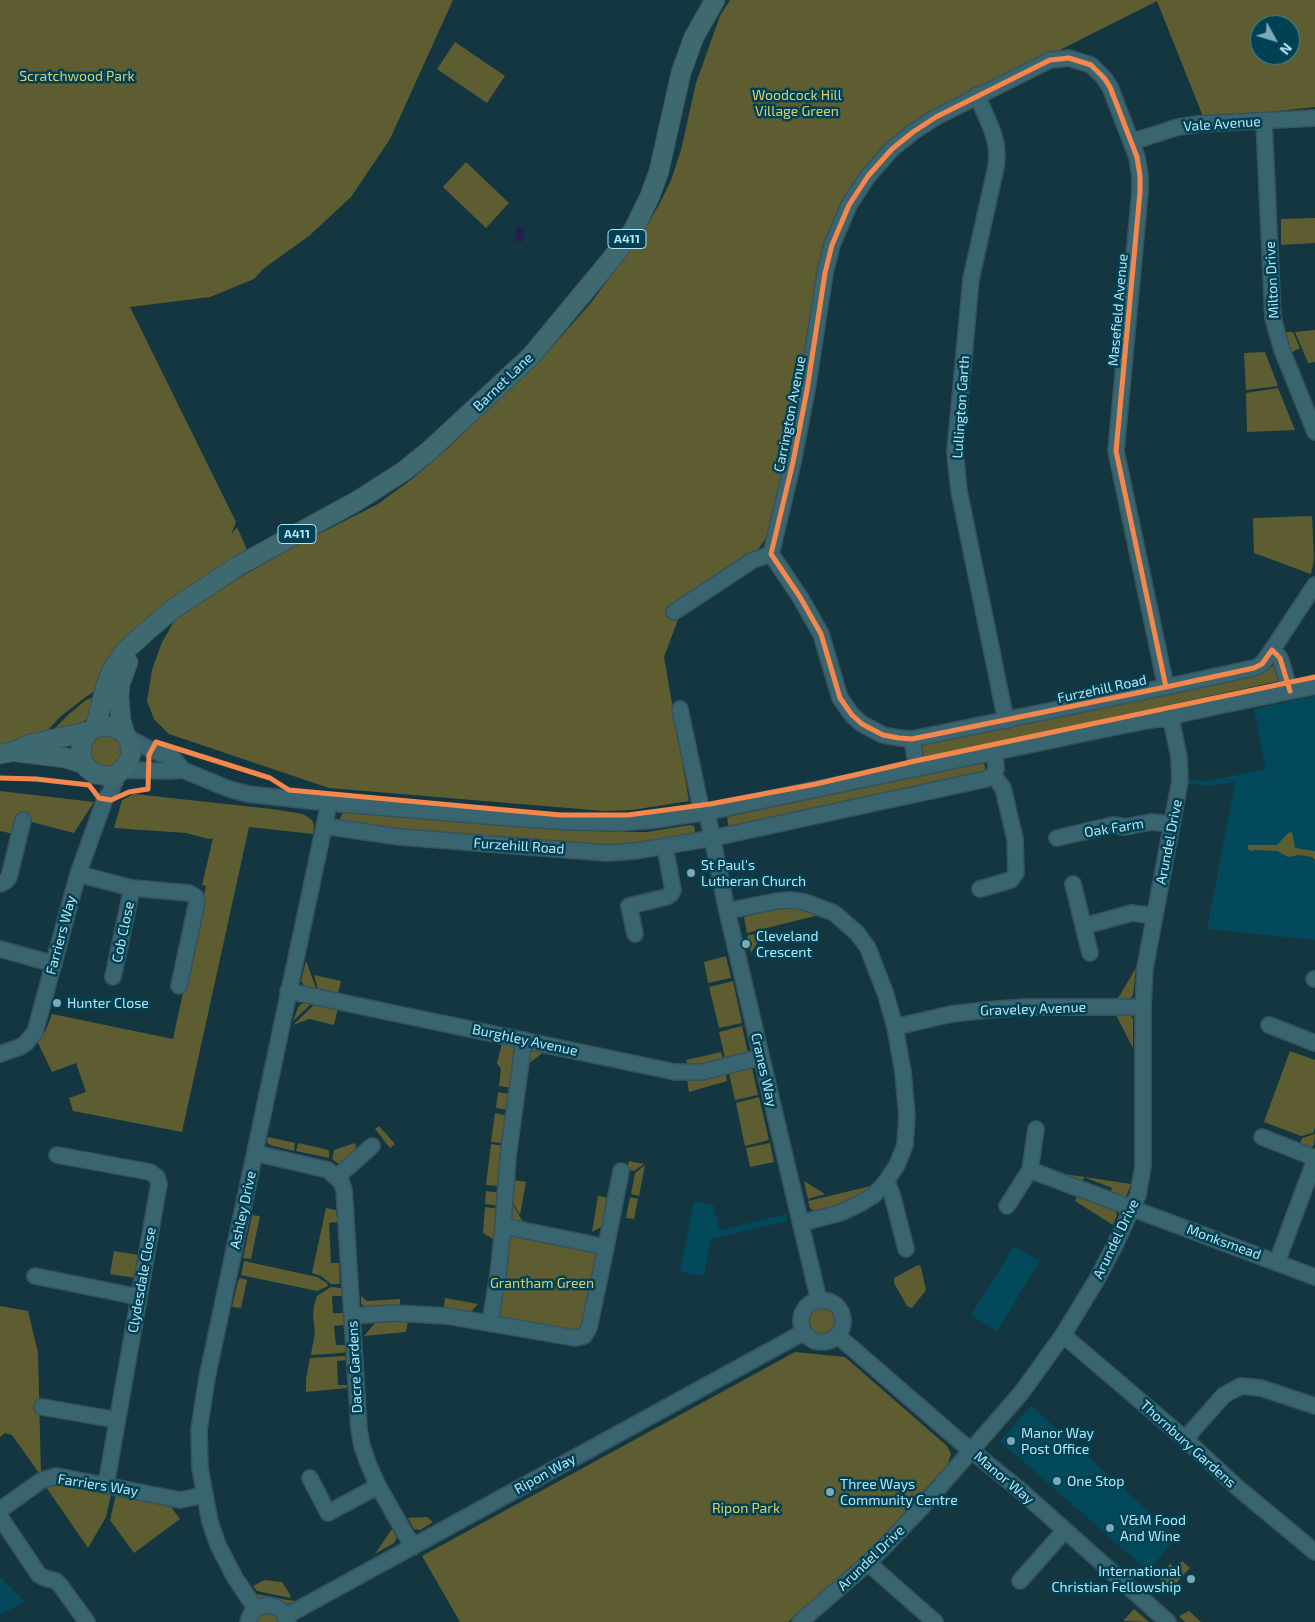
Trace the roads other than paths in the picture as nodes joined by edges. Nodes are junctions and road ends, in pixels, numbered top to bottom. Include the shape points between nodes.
1 (715, 0) edge
2 (977, 95) junction
3 (1315, 118) edge
4 (1264, 121) junction
5 (1131, 142) junction
6 (1315, 432) edge
7 (771, 554) junction
8 (1315, 585) edge
9 (674, 612) dead end
10 (140, 638) junction
11 (1272, 650) junction
12 (1315, 686) edge
13 (1166, 687) junction
14 (1290, 691) junction
15 (680, 709) dead end
16 (1171, 719) junction
17 (1006, 721) junction
18 (92, 730) junction
19 (126, 736) junction
20 (912, 739) junction
21 (8, 753) edge
22 (995, 753) junction
23 (90, 769) junction
24 (183, 770) junction
25 (917, 770) junction
26 (121, 771) junction
27 (993, 775) junction
28 (105, 799) junction
29 (329, 803) junction
30 (705, 813) junction
31 (23, 820) dead end
32 (1172, 824) junction
33 (324, 826) junction
34 (713, 838) junction
35 (1057, 838) dead end
36 (664, 847) junction
37 (78, 874) junction
38 (0, 884) edge
39 (1074, 884) dead end
40 (132, 888) junction
41 (980, 889) dead end
42 (727, 911) junction
43 (1155, 916) junction
44 (1084, 926) junction
45 (635, 934) dead end
46 (0, 949) edge
47 (1090, 953) dead end
48 (54, 964) junction
49 (113, 977) dead end
50 (178, 986) dead end
51 (288, 991) junction
52 (1143, 1007) junction
53 (1269, 1025) dead end
54 (895, 1027) junction
55 (524, 1040) junction
56 (1315, 1043) edge
57 (0, 1054) edge
58 (762, 1058) junction
59 (1036, 1129) dead end
60 (1262, 1137) dead end
61 (372, 1146) dead end
62 (256, 1153) junction
63 (56, 1155) dead end
64 (1315, 1159) edge
65 (1030, 1170) junction
66 (621, 1171) dead end
67 (337, 1178) junction
68 (885, 1183) junction
69 (1007, 1206) dead end
70 (1132, 1208) junction
71 (801, 1223) junction
72 (502, 1226) junction
73 (606, 1247) junction
74 (906, 1249) dead end
75 (1277, 1262) junction
76 (35, 1276) dead end
77 (1315, 1277) edge
78 (139, 1297) junction
79 (819, 1301) junction
80 (352, 1316) junction
81 (490, 1323) junction
82 (804, 1332) junction
83 (838, 1335) junction
84 (1063, 1335) junction
85 (1315, 1406) edge
86 (42, 1407) dead end
87 (117, 1420) junction
88 (1185, 1439) junction
89 (972, 1451) junction
90 (310, 1478) dead end
91 (106, 1485) junction
92 (378, 1486) junction
93 (204, 1495) junction
94 (0, 1510) edge
95 (0, 1517) edge
96 (1065, 1530) junction
97 (413, 1547) junction
98 (1315, 1552) edge
99 (868, 1563) junction
100 (1020, 1581) dead end
101 (252, 1616) edge
102 (287, 1619) edge
103 (87, 1622) edge
104 (800, 1622) edge
105 (935, 1622) edge
106 (1168, 1622) edge

1 - 10 main road, Barnet Lane / A411 via 686,56 659,171 634,229 532,356 404,471 357,501 238,566 173,609
2 - 5 street, Masefield Avenue via 1050,60 1069,58 1091,65 1104,78
2 - 7 street, Carrington Avenue via 936,117 892,149 868,176 842,218 825,274 807,390
2 - 17 street, Lullington Garth via 996,144 996,167 972,279 955,452 959,491
3 - 4 street, Vale Avenue
4 - 5 street, Vale Avenue via 1178,127
4 - 6 street, Milton Drive via 1274,318 1282,350
5 - 13 street, Masefield Avenue via 1137,157 1140,192 1116,451
7 - 9 street via 753,560
7 - 20 street via 814,621 840,698 852,715 874,731
8 - 11 street
10 - 18 main road, Barnet Lane / A411 via 124,650 112,670
10 - 19 main road, Barnet Lane / A411 via 124,670 118,697
11 - 13 street, Furzehill Road via 1262,664 1254,668
11 - 14 street via 1280,658
12 - 14 street, Furzehill Road
13 - 17 street, Furzehill Road
14 - 16 street, Furzehill Road
15 - 30 street
16 - 22 street, Furzehill Road via 1157,719
16 - 32 street, Arundel Drive via 1180,769
17 - 20 street, Furzehill Road
18 - 19 main road via 114,727
18 - 21 main road via 27,745
18 - 23 main road, Barnet Lane / A411 via 82,742 81,749
19 - 24 street, Furzehill Road via 173,758
19 - 26 main road, Barnet Lane / A411 via 131,754
20 - 25 street
21 - 23 main road via 66,758
22 - 25 street, Furzehill Road
22 - 27 street
23 - 26 main road via 107,776
23 - 28 street
24 - 26 street, Furzehill Road
24 - 29 street, Furzehill Road via 248,794
25 - 30 street, Furzehill Road
26 - 28 street, Farriers Way
27 - 34 street, Furzehill Road
27 - 41 street via 1003,788 1015,838 1016,873 1011,880
28 - 37 street, Farriers Way
29 - 30 street, Furzehill Road via 570,822 620,823
29 - 33 street, Ashley Drive
30 - 34 street
31 - 38 street via 9,877
32 - 35 street, Oak Farm via 1113,825
32 - 43 street, Arundel Drive
33 - 36 street, Furzehill Road via 400,837 607,853
33 - 51 street, Ashley Drive
34 - 36 street, Furzehill Road
34 - 42 street, Cranes Way
36 - 45 street via 673,890 666,897 628,906
37 - 40 street
37 - 48 street, Farriers Way
39 - 44 street
40 - 49 street, Cob Close
40 - 50 street via 189,893 196,897
42 - 54 street via 790,900 834,913 857,933 868,948
42 - 58 street, Cranes Way
43 - 44 street via 1132,913
43 - 52 street, Arundel Drive via 1145,968
44 - 47 street
46 - 48 street
48 - 57 street, Farriers Way via 35,1032 26,1043
51 - 55 street, Burghley Avenue
51 - 62 street, Ashley Drive
52 - 54 street, Graveley Avenue via 1024,1007 952,1014
52 - 70 street, Arundel Drive via 1143,1166
53 - 56 street
54 - 68 street via 907,1115 904,1145 897,1165
55 - 58 street, Burghley Avenue via 675,1072 702,1072
55 - 72 street
58 - 71 street, Cranes Way
59 - 65 street
60 - 64 street
61 - 67 street
62 - 67 street via 328,1170
62 - 93 street, Ashley Drive via 201,1416 199,1444
63 - 78 street, Clydesdale Close via 157,1176 159,1184
64 - 75 street
65 - 69 street
65 - 70 street, Monksmead
66 - 73 street
67 - 80 street, Dacre Gardens via 346,1197
68 - 71 street via 874,1195 851,1209
68 - 74 street via 890,1187
70 - 75 street, Monksmead
70 - 84 street, Arundel Drive via 1096,1281
71 - 79 street, Cranes Way
72 - 73 street
72 - 81 street
73 - 81 street via 589,1328 584,1336 574,1338
75 - 77 street, Monksmead
76 - 78 street
78 - 87 street, Clydesdale Close
79 - 82 street via 812,1303 804,1312
79 - 83 street via 831,1303 840,1312 842,1324
80 - 81 street via 421,1314
80 - 92 street, Dacre Gardens via 359,1429 362,1446
82 - 83 street via 819,1342
82 - 97 street, Ripon Way
83 - 89 street, Manor Way
84 - 88 street, Thornbury Gardens
84 - 89 street, Arundel Drive via 1022,1392
85 - 88 street via 1261,1388 1241,1386 1224,1395
86 - 87 street
87 - 91 street, Clydesdale Close
88 - 98 street, Thornbury Gardens
89 - 96 street, Manor Way
89 - 99 street, Arundel Drive
90 - 92 street via 328,1513
91 - 93 street, Farriers Way via 180,1500
91 - 94 street, Farriers Way via 57,1476 40,1482
92 - 97 street, Dacre Gardens
93 - 101 street, Ashley Drive via 218,1545
95 - 103 street via 40,1574 60,1585
96 - 100 street
96 - 106 street, Manor Way
97 - 102 street, Ripon Way
99 - 104 street, Arundel Drive
99 - 105 street
101 - 102 street, Ripon Way via 262,1606 269,1606 282,1611

